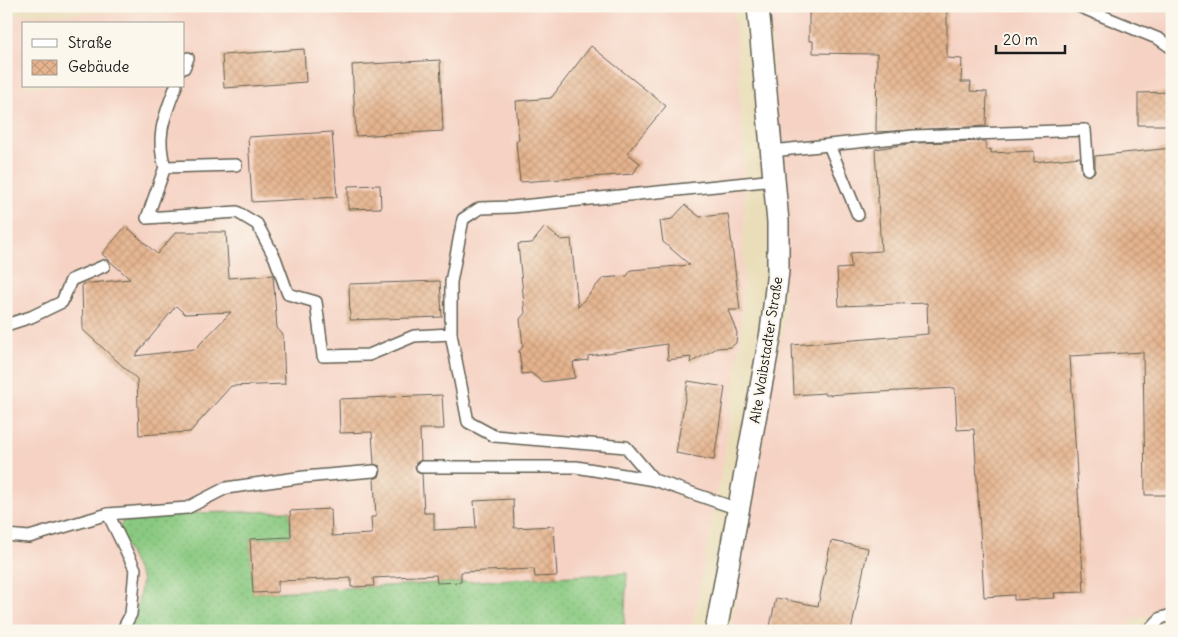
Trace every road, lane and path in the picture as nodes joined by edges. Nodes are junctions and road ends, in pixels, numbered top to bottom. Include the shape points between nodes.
1 (758, 6) edge
2 (1078, 6) edge
3 (1172, 48) edge
4 (175, 88) edge
5 (829, 145) junction
6 (772, 151) junction
7 (236, 165) dead end
8 (164, 167) junction
9 (1088, 169) dead end
10 (774, 180) junction
11 (858, 215) dead end
12 (104, 266) dead end
13 (6, 324) edge
14 (450, 334) junction
15 (422, 467) dead end
16 (374, 470) dead end
17 (654, 480) junction
18 (738, 509) junction
19 (108, 514) junction
20 (6, 535) edge
21 (1172, 616) edge
22 (122, 631) edge
23 (716, 631) edge
24 (1148, 631) edge

1 - 6 street, Alte Waibstadter Straße
2 - 3 lane via 1159,39
4 - 8 lane via 163,120 159,151
5 - 6 lane
5 - 9 lane via 914,136 1085,130
5 - 11 lane
6 - 10 street, Alte Waibstadter Straße
7 - 8 lane
8 - 14 lane via 146,218 237,212 257,224 275,258 288,294 316,302 323,356 369,355 414,336
10 - 14 lane via 480,208 463,219 451,282
10 - 18 street, Alte Waibstadter Straße via 779,250 776,294
12 - 13 lane via 70,280 62,302 31,317
14 - 17 lane via 468,422 494,436 626,447
15 - 17 lane via 576,467
16 - 19 lane via 226,488 187,508
17 - 18 lane
18 - 23 street, Alte Waibstadter Straße
19 - 20 lane via 29,537
19 - 22 lane via 135,569 132,614
21 - 24 lane via 1161,618

